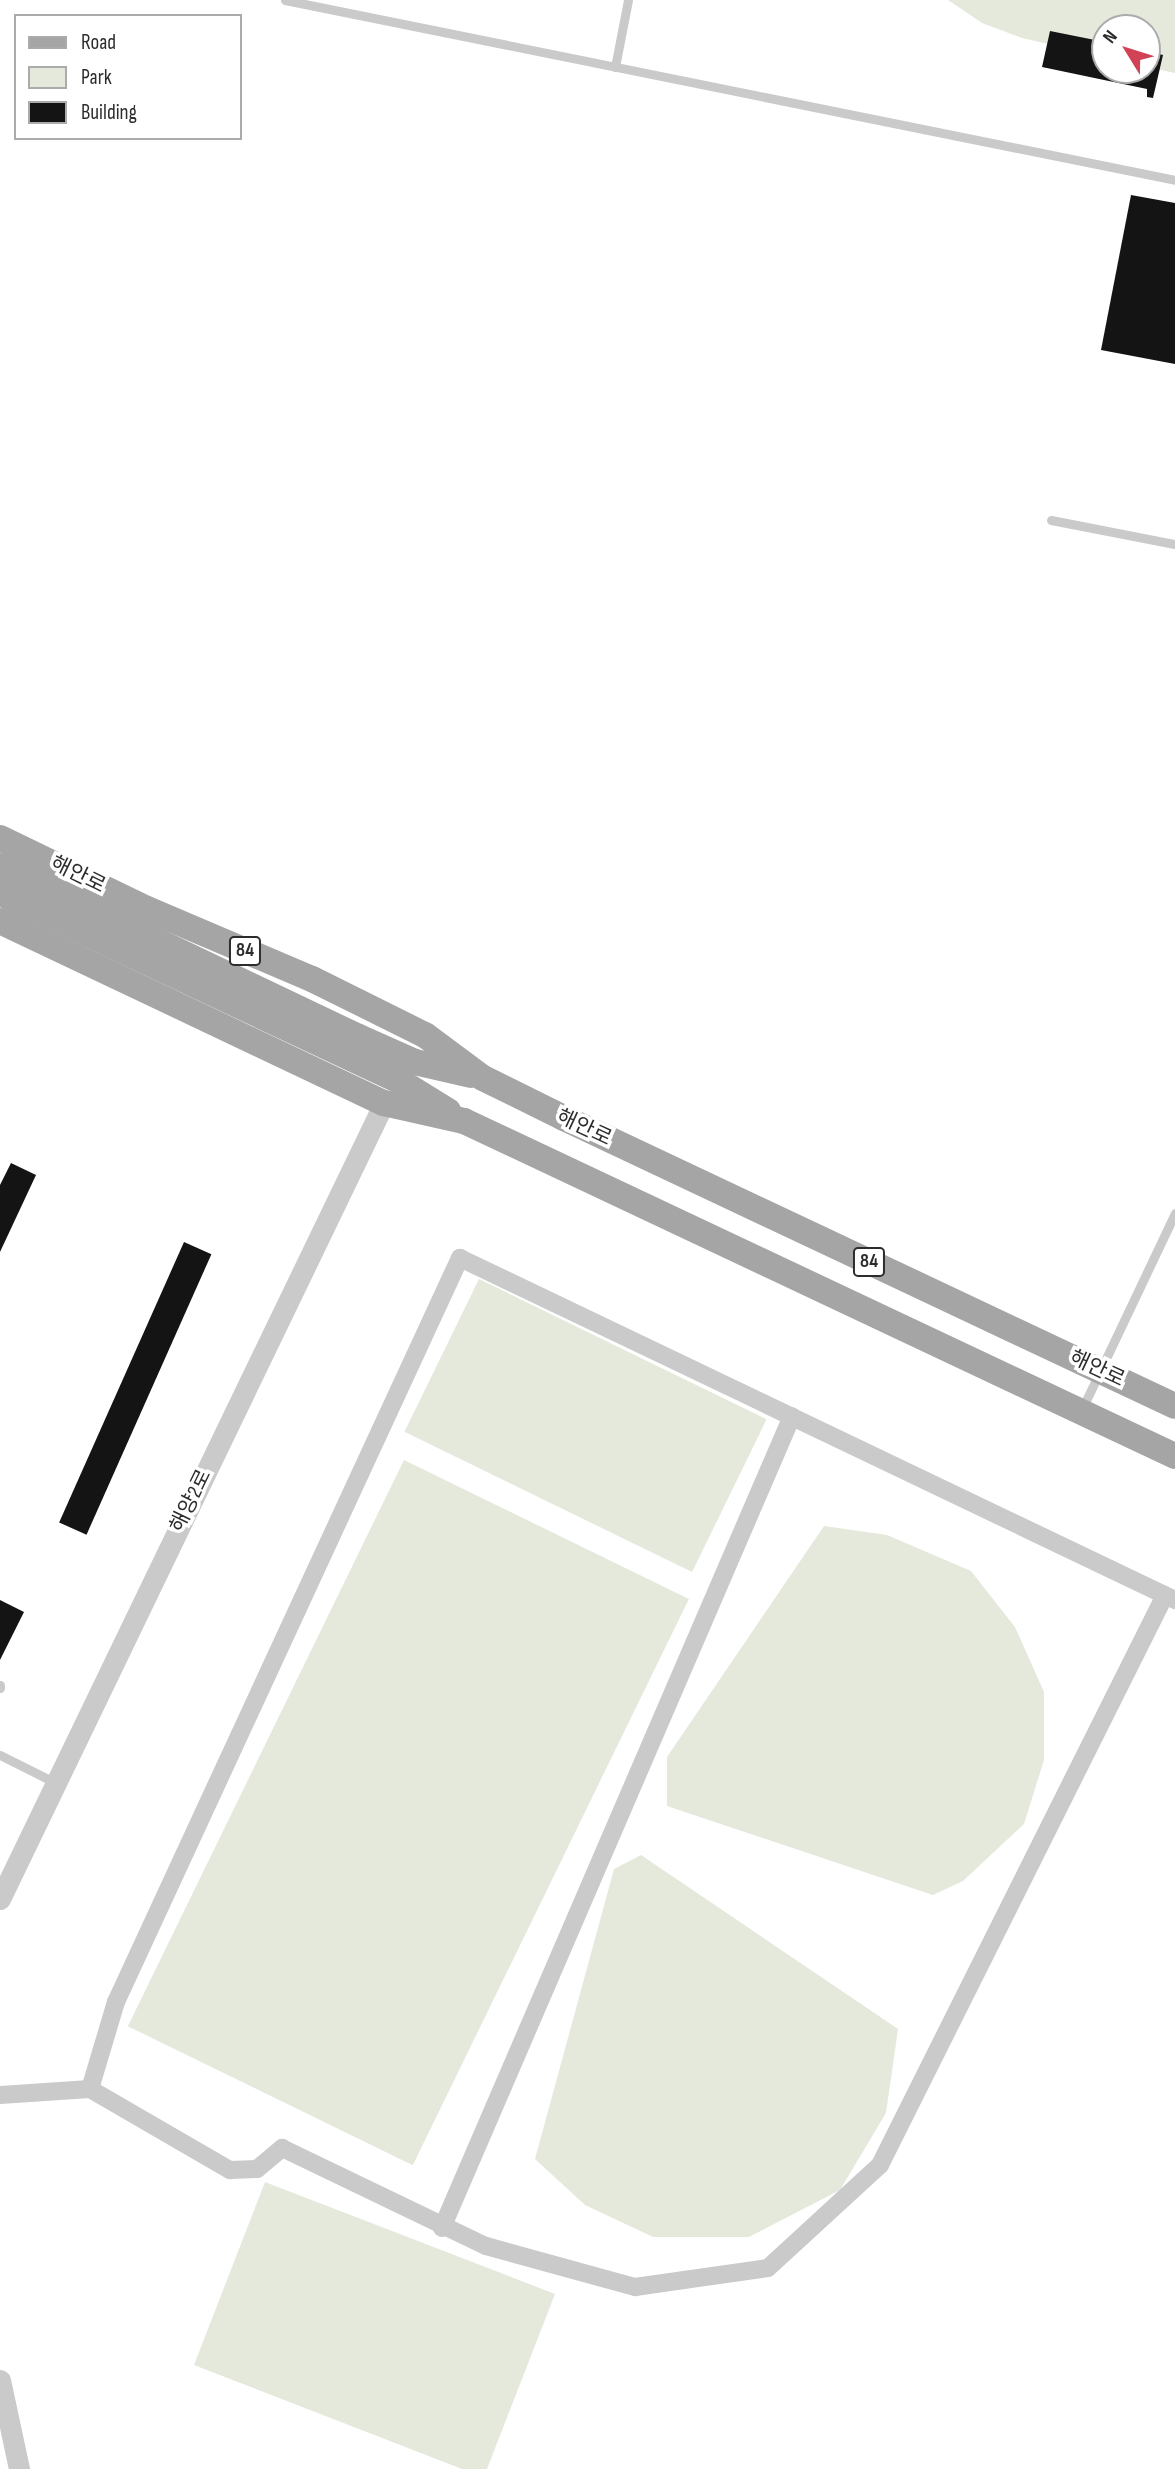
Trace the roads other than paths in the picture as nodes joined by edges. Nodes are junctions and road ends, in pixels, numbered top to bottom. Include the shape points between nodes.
1 (285, 0) edge
2 (628, 0) edge
3 (331, 5) edge
4 (615, 67) junction
5 (1175, 180) edge
6 (1051, 520) dead end
7 (1175, 544) edge
8 (0, 838) edge
9 (0, 866) edge
10 (0, 893) edge
11 (0, 921) edge
12 (483, 1078) junction
13 (384, 1103) junction
14 (464, 1121) junction
15 (1175, 1213) edge
16 (1100, 1371) junction
17 (1175, 1406) edge
18 (1081, 1411) junction
19 (792, 1416) junction
20 (1175, 1456) edge
21 (1170, 1597) edge
22 (0, 1755) edge
23 (54, 1782) junction
24 (0, 1899) edge
25 (90, 2089) junction
26 (0, 2095) edge
27 (442, 2228) junction
28 (0, 2380) edge
29 (19, 2469) edge

1 - 3 lane
2 - 4 lane
3 - 4 lane
4 - 5 lane
6 - 7 lane
8 - 12 main road, 해안로 / 84 via 425,1035
9 - 12 main road via 415,1062
10 - 14 main road via 398,1080
11 - 13 main road, 해안로 / 84
12 - 16 main road, 해안로 / 84
13 - 14 main road, 해안로 / 84
13 - 23 street, 해양2로
14 - 18 main road, 해안로 / 84
15 - 16 lane
16 - 17 main road, 해안로 / 84
16 - 18 lane
18 - 20 main road, 해안로 / 84
19 - 21 street
19 - 25 street via 460,1258 116,2002
19 - 27 street
21 - 27 street via 880,2165 768,2268 635,2287 486,2246
22 - 23 lane
23 - 24 street, 해양2로
25 - 26 street
25 - 27 street via 230,2170 257,2169 282,2148
28 - 29 street

